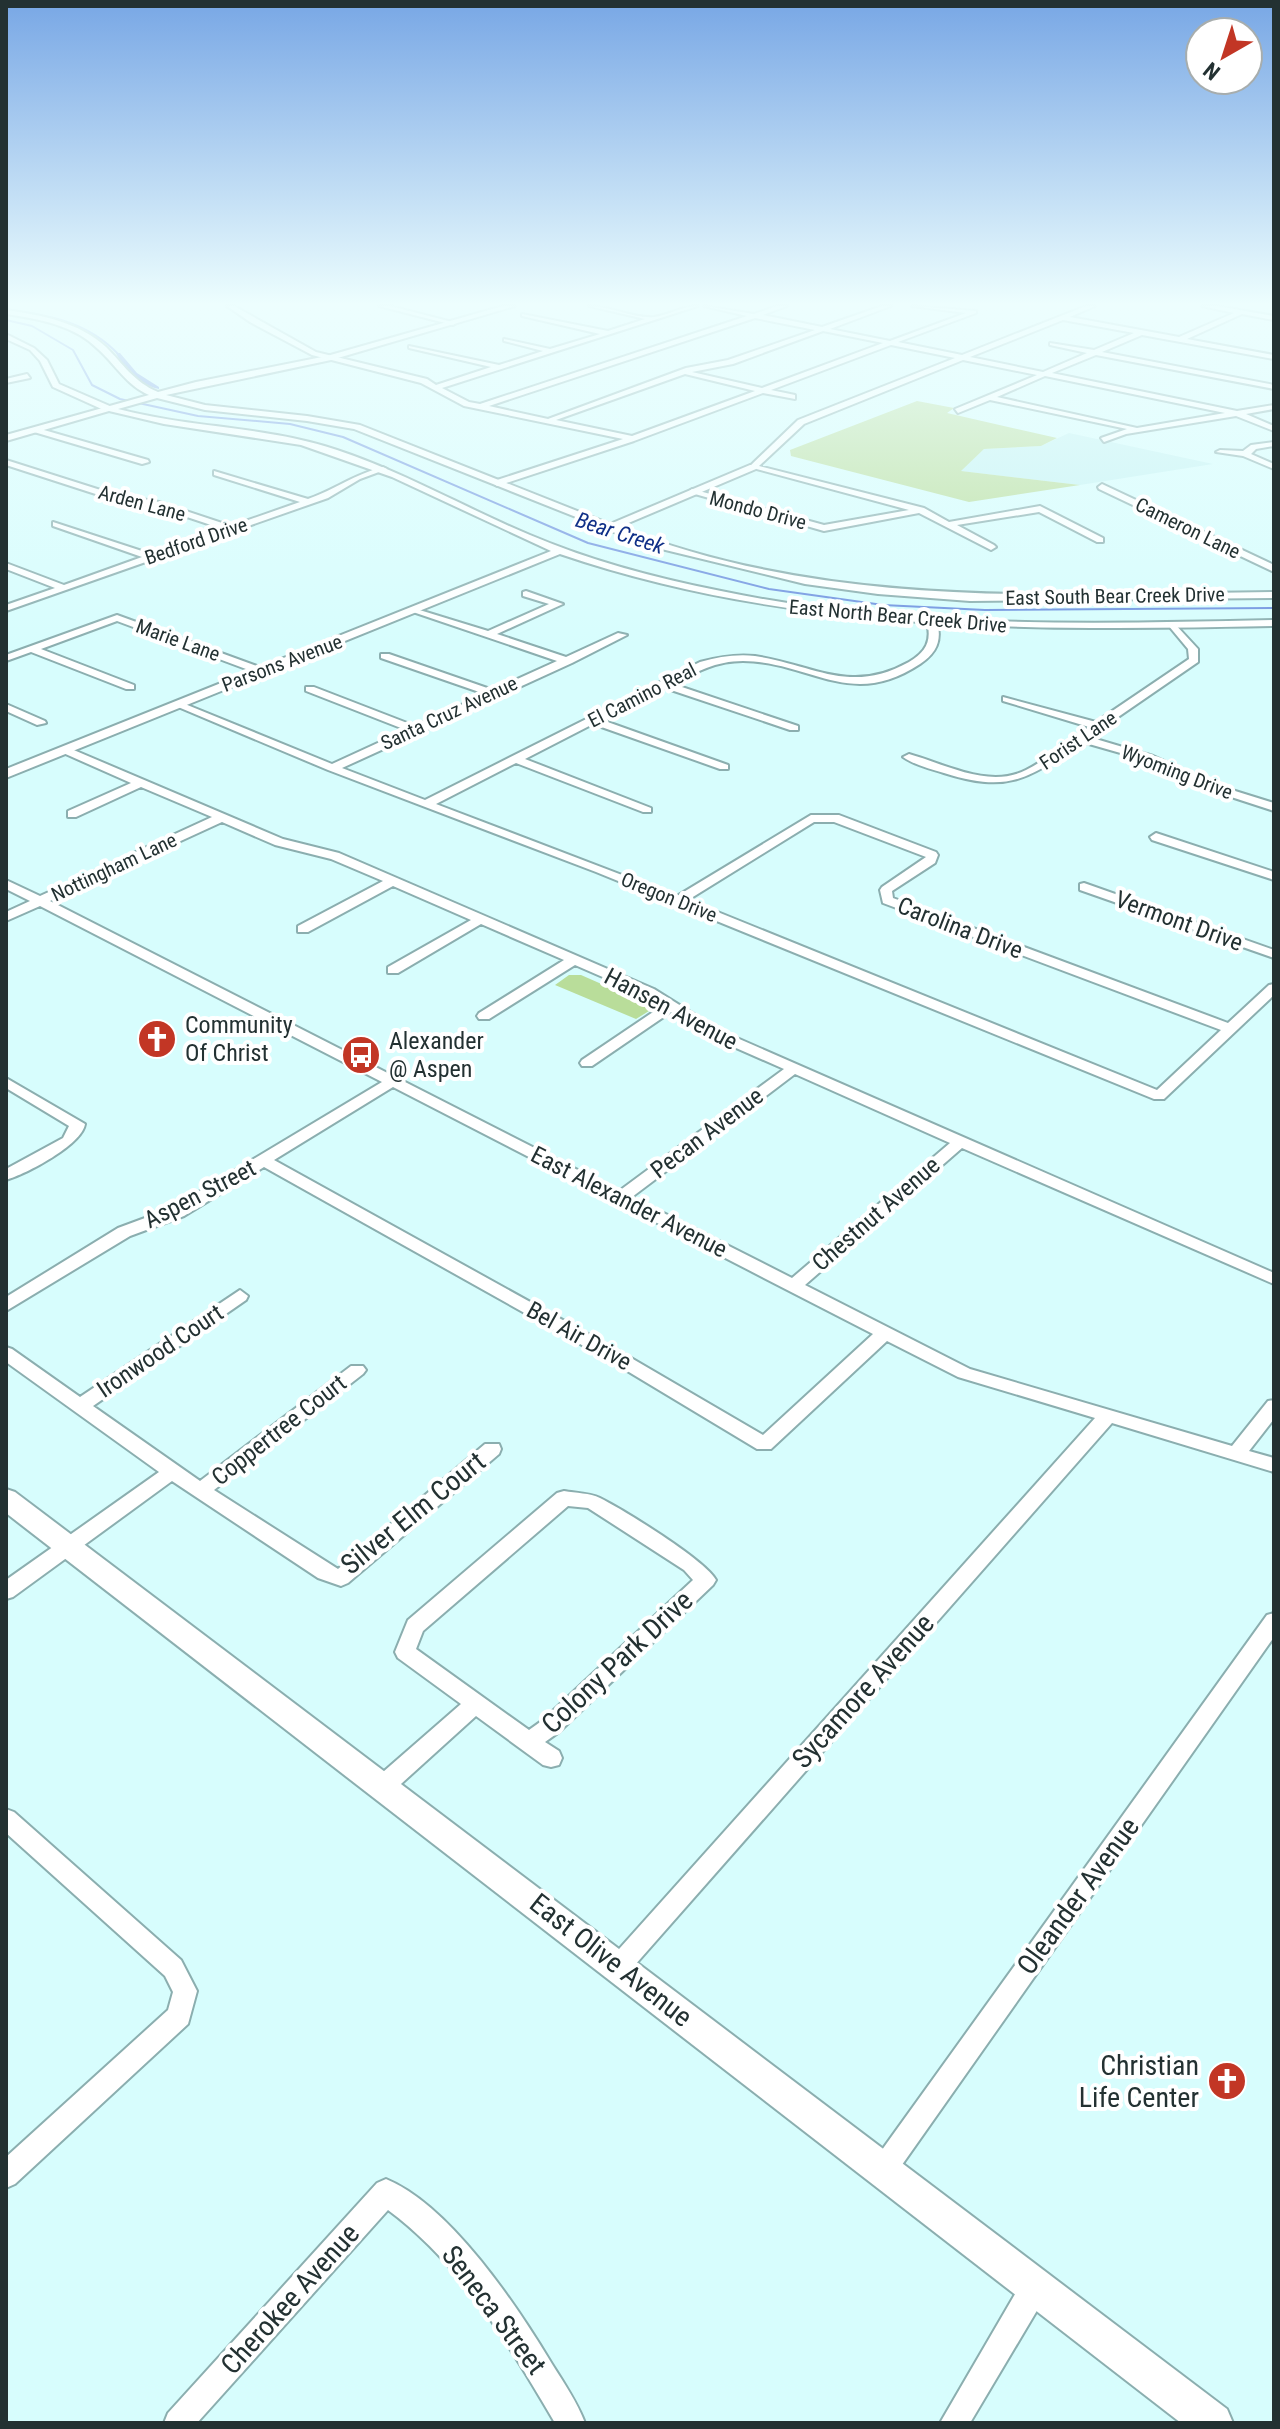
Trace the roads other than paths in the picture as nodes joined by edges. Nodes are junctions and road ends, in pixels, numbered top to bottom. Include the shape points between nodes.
1 (73, 419) edge
2 (155, 419) edge
3 (312, 419) edge
4 (538, 419) edge
5 (551, 419) edge
6 (683, 419) edge
7 (808, 419) edge
8 (1093, 419) edge
9 (1198, 419) edge
10 (1252, 419) edge
11 (546, 421) junction
12 (1138, 429) junction
13 (1274, 429) edge
14 (37, 430) junction
15 (6, 438) edge
16 (631, 439) junction
17 (1104, 440) dead end
18 (1274, 444) edge
19 (1220, 452) dead end
20 (1245, 454) junction
21 (6, 462) edge
22 (145, 462) dead end
23 (753, 467) junction
24 (1274, 467) edge
25 (383, 469) junction
26 (217, 473) dead end
27 (497, 483) junction
28 (1102, 487) dead end
29 (692, 492) junction
30 (308, 502) junction
31 (921, 510) junction
32 (56, 524) dead end
33 (950, 524) junction
34 (608, 528) junction
35 (232, 529) junction
36 (1100, 540) dead end
37 (991, 547) dead end
38 (559, 551) junction
39 (151, 557) junction
40 (6, 566) edge
41 (1274, 569) edge
42 (64, 588) junction
43 (526, 594) dead end
44 (1274, 595) edge
45 (6, 608) edge
46 (416, 610) junction
47 (932, 622) junction
48 (1274, 623) edge
49 (1173, 625) junction
50 (489, 634) junction
51 (622, 635) dead end
52 (32, 649) junction
53 (385, 656) dead end
54 (6, 658) edge
55 (568, 661) junction
56 (261, 671) junction
57 (664, 684) junction
58 (130, 687) dead end
59 (310, 689) dead end
60 (492, 693) junction
61 (1007, 699) dead end
62 (176, 704) junction
63 (6, 707) edge
64 (592, 720) junction
65 (41, 723) dead end
66 (1097, 726) junction
67 (794, 728) dead end
68 (415, 730) junction
69 (1080, 738) junction
70 (65, 750) junction
71 (909, 757) dead end
72 (515, 759) junction
73 (724, 767) dead end
74 (332, 768) junction
75 (6, 774) edge
76 (142, 782) junction
77 (426, 804) junction
78 (1274, 807) edge
79 (647, 810) dead end
80 (72, 814) dead end
81 (222, 817) junction
82 (1156, 837) dead end
83 (1274, 876) edge
84 (393, 881) junction
85 (6, 884) edge
86 (1084, 887) dead end
87 (677, 901) junction
88 (40, 902) junction
89 (6, 917) edge
90 (481, 919) junction
91 (303, 929) dead end
92 (1274, 954) edge
93 (574, 960) junction
94 (393, 970) dead end
95 (1274, 988) edge
96 (672, 1005) junction
97 (484, 1016) dead end
98 (1230, 1029) junction
99 (587, 1063) dead end
100 (793, 1069) junction
101 (393, 1081) junction
102 (6, 1082) edge
103 (959, 1143) junction
104 (265, 1161) junction
105 (6, 1175) edge
106 (621, 1197) junction
107 (1274, 1279) edge
108 (793, 1286) junction
109 (240, 1296) dead end
110 (6, 1305) edge
111 (885, 1333) junction
112 (6, 1353) edge
113 (357, 1370) dead end
114 (80, 1406) junction
115 (1274, 1406) edge
116 (1107, 1417) junction
117 (492, 1449) dead end
118 (1236, 1454) junction
119 (1274, 1465) edge
120 (172, 1472) junction
121 (200, 1491) junction
122 (6, 1499) edge
123 (67, 1547) junction
124 (6, 1591) edge
125 (1274, 1621) edge
126 (475, 1704) junction
127 (530, 1741) junction
128 (551, 1758) dead end
129 (383, 1786) junction
130 (6, 1819) edge
131 (619, 1966) junction
132 (883, 2170) junction
133 (6, 2175) edge
134 (406, 2205) joint
135 (1035, 2287) junction
136 (178, 2423) edge
137 (571, 2423) edge
138 (954, 2423) edge
139 (1213, 2423) edge

1 - 14 street
2 - 25 street, East North Bear Creek Drive via 312,445
3 - 27 street, East South Bear Creek Drive via 342,423
4 - 11 street
5 - 11 street
6 - 16 street
7 - 23 street
8 - 12 street
9 - 12 street
10 - 13 street
11 - 16 street
12 - 17 street
14 - 15 street
14 - 22 street
16 - 27 street
18 - 20 street
19 - 20 street
20 - 24 street
21 - 35 street, Arden Lane
23 - 29 street
23 - 31 street
25 - 30 street, Bedford Drive
25 - 38 street, East North Bear Creek Drive
26 - 30 street
27 - 34 street, East South Bear Creek Drive
28 - 41 street, Cameron Lane
29 - 31 street, Mondo Drive via 824,528
29 - 34 street
30 - 35 street, Bedford Drive
31 - 33 street
32 - 39 street
33 - 36 street via 1040,509
33 - 37 street
34 - 44 street, East South Bear Creek Drive via 694,556 878,591 970,598
35 - 39 street, Bedford Drive
38 - 46 street, Parsons Avenue
38 - 47 street, East North Bear Creek Drive via 750,601
39 - 42 street, Bedford Drive
40 - 42 street
42 - 45 street, Bedford Drive
43 - 50 street via 558,604
46 - 50 street
46 - 56 street, Parsons Avenue
47 - 49 street, East North Bear Creek Drive
47 - 57 street, El Camino Real via 934,646 889,677 833,681 767,661 736,658 704,664
48 - 49 street, East North Bear Creek Drive
49 - 66 street, Forist Lane via 1193,649 1194,660
50 - 55 street
51 - 55 street, Santa Cruz Avenue
52 - 54 street, Marie Lane
52 - 56 street, Marie Lane via 117,618
52 - 58 street
53 - 60 street
55 - 60 street, Santa Cruz Avenue
56 - 62 street, Parsons Avenue
57 - 64 street, El Camino Real
57 - 67 street
59 - 68 street
60 - 68 street, Santa Cruz Avenue
61 - 66 street
62 - 70 street, Parsons Avenue
62 - 74 street, Oregon Drive
63 - 65 street
64 - 72 street, El Camino Real
64 - 73 street
66 - 69 street, Forist Lane
68 - 74 street, Santa Cruz Avenue
69 - 71 street, Forist Lane via 1029,773 999,780 974,778
69 - 78 street, Wyoming Drive via 1149,758 1183,778
70 - 75 street, Parsons Avenue
70 - 76 street, Hansen Avenue
72 - 77 street, El Camino Real
72 - 79 street
74 - 77 street, Oregon Drive
76 - 80 street
76 - 81 street, Hansen Avenue
77 - 87 street, Oregon Drive
81 - 84 street, Hansen Avenue
81 - 88 street, Nottingham Lane
82 - 83 street
84 - 90 street, Hansen Avenue
84 - 91 street
85 - 88 street, East Alexander Avenue
86 - 92 street, Vermont Drive
87 - 98 street, Oregon Drive via 1159,1096
87 - 98 street, Carolina Drive via 811,819 835,818 932,855 886,890 887,900
88 - 89 street, Nottingham Lane
88 - 101 street, East Alexander Avenue
90 - 93 street, Hansen Avenue
90 - 94 street
93 - 96 street, Hansen Avenue
93 - 97 street
95 - 98 street
96 - 99 street
96 - 100 street, Hansen Avenue via 705,1029
100 - 103 street, Hansen Avenue
100 - 106 street, Pecan Avenue
101 - 104 street, Aspen Street
101 - 106 street, East Alexander Avenue
102 - 105 street via 77,1124 68,1141
103 - 107 street, Hansen Avenue
103 - 108 street, Chestnut Avenue
104 - 110 street, Aspen Street via 178,1212 124,1232
104 - 111 street, Bel Air Drive via 764,1444
106 - 108 street, East Alexander Avenue
108 - 111 street, East Alexander Avenue
109 - 114 street, Ironwood Court
111 - 116 street, East Alexander Avenue via 964,1373
112 - 114 street
113 - 121 street, Coppertree Court
114 - 120 street
115 - 118 street
116 - 118 street, East Alexander Avenue
116 - 131 street, Sycamore Avenue
117 - 121 street, Silver Elm Court via 341,1578 325,1573
118 - 119 street, East Alexander Avenue
120 - 121 street, Silver Elm Court
120 - 123 street
122 - 123 main road, East Olive Avenue
123 - 124 street
123 - 129 main road, East Olive Avenue
125 - 132 street, Oleander Avenue
126 - 127 street, Colony Park Drive
126 - 127 street, Colony Park Drive via 405,1652 415,1626 564,1498 592,1502 706,1580
126 - 129 street
127 - 128 street, Colony Park Drive
129 - 131 main road, East Olive Avenue
130 - 133 street via 173,1968 185,1991 179,2016
131 - 132 main road, East Olive Avenue
132 - 135 main road, East Olive Avenue
134 - 136 street, Cherokee Avenue via 386,2192
134 - 137 street, Seneca Street via 490,2296
135 - 138 street
135 - 139 main road, East Olive Avenue

